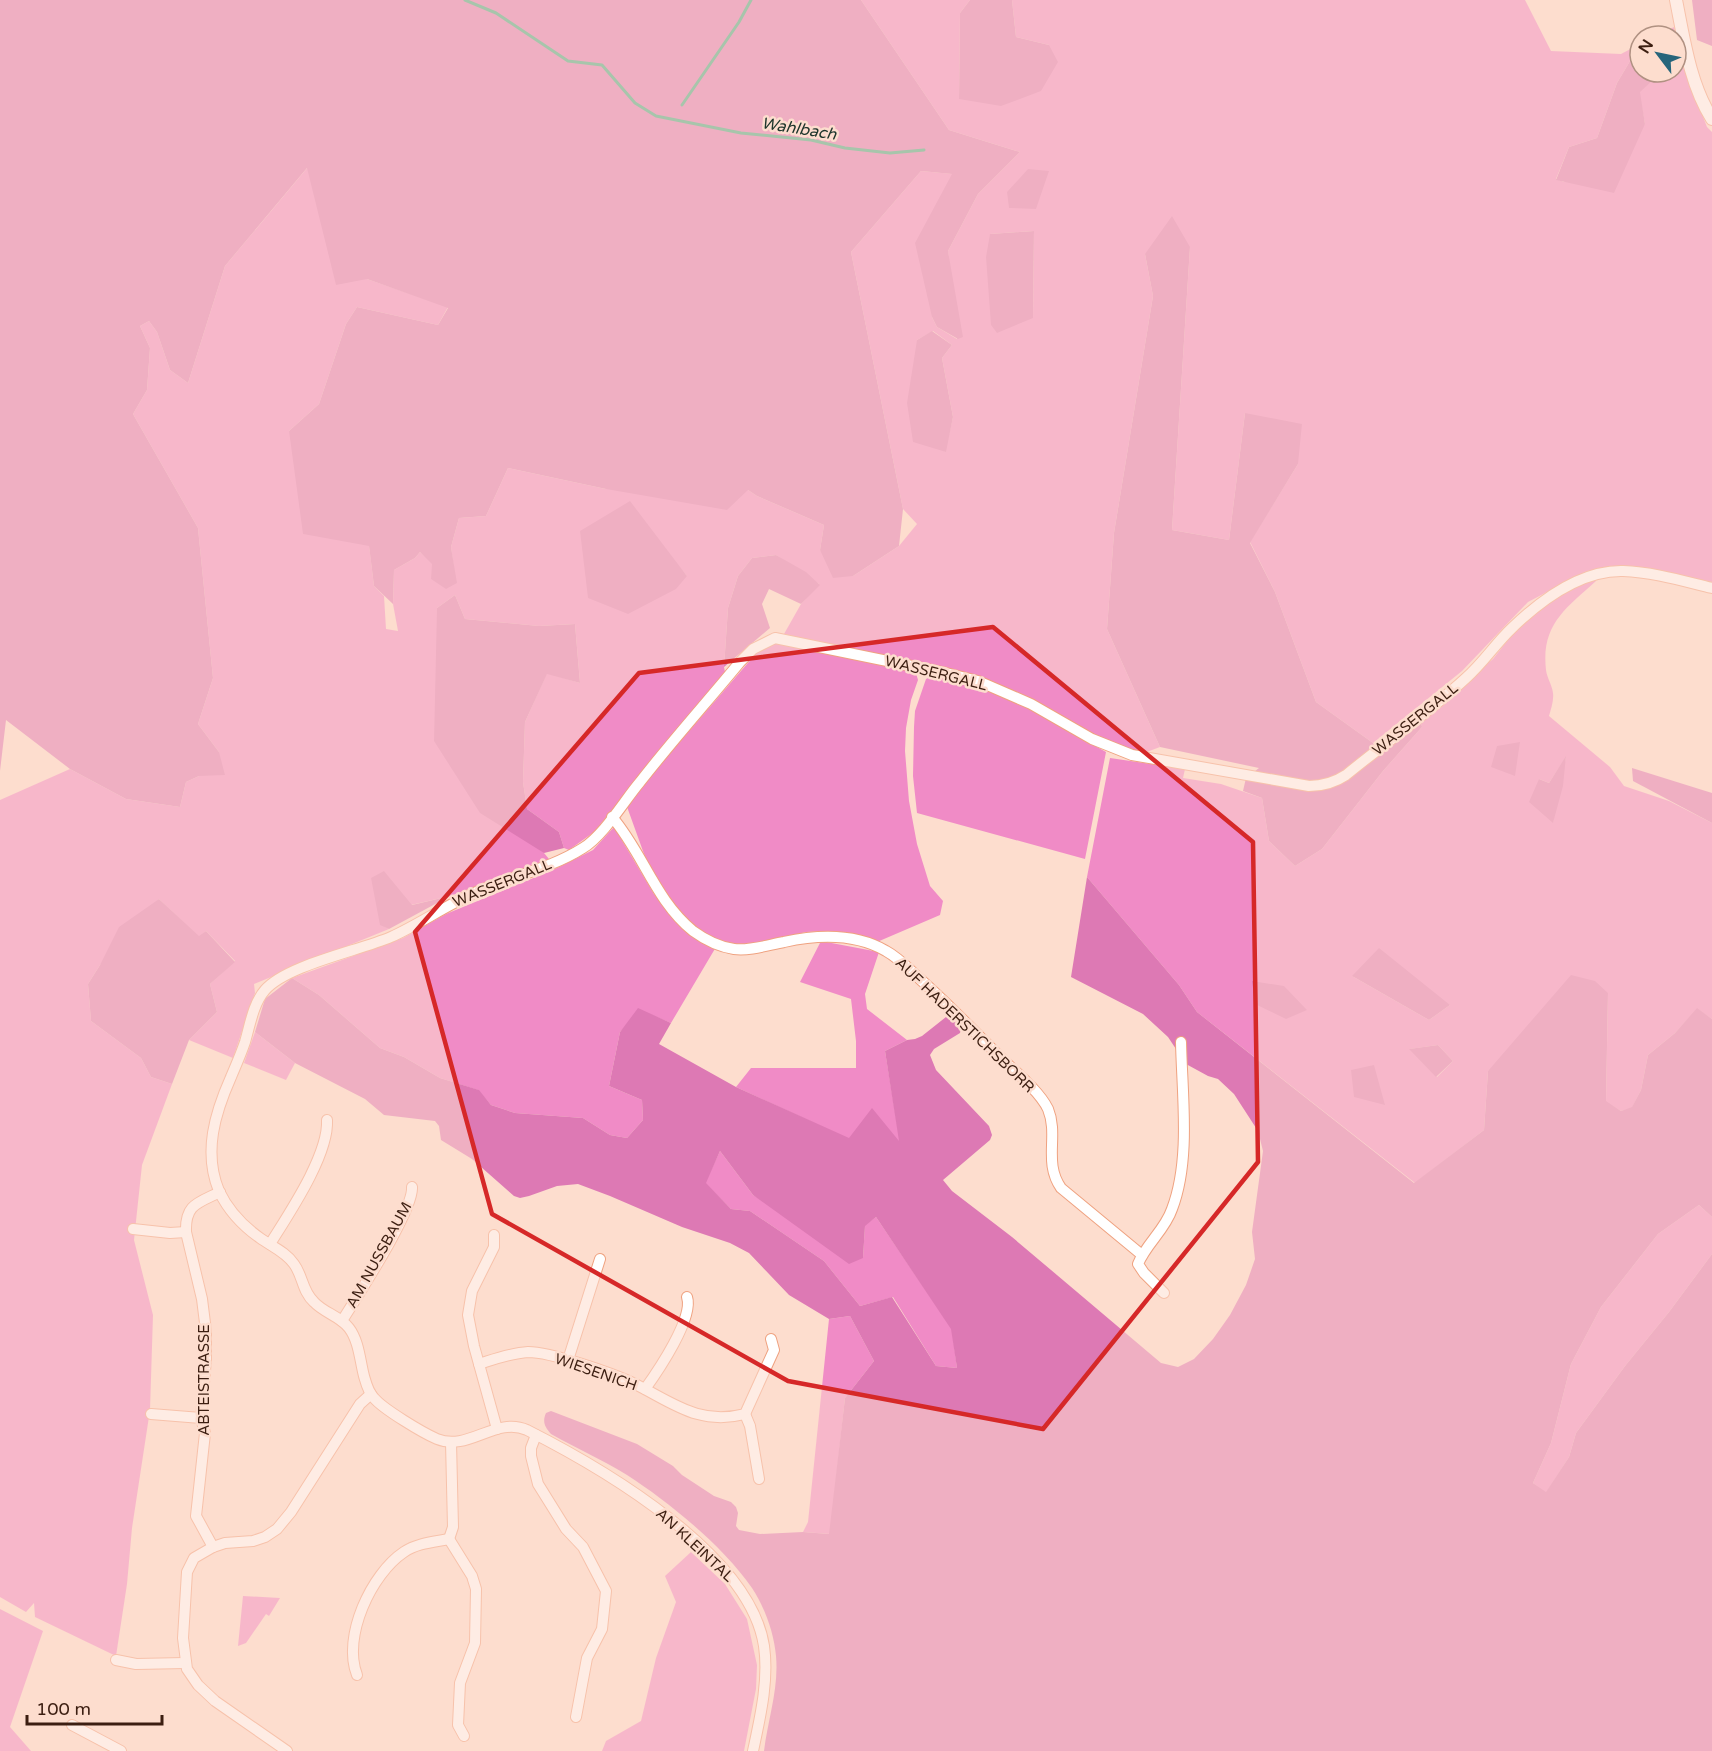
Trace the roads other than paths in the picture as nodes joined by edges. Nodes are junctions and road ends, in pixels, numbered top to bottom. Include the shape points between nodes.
1 (1676, 0) edge
2 (1712, 119) edge
3 (1712, 588) edge
4 (612, 817) junction
5 (1181, 1042) dead end
6 (327, 1120) dead end
7 (412, 1187) dead end
8 (220, 1192) junction
9 (133, 1229) dead end
10 (186, 1232) junction
11 (494, 1235) dead end
12 (270, 1244) junction
13 (1142, 1255) junction
14 (600, 1259) dead end
15 (1164, 1293) dead end
16 (687, 1297) dead end
17 (342, 1321) junction
18 (771, 1339) dead end
19 (568, 1360) junction
20 (479, 1364) junction
21 (645, 1389) junction
22 (371, 1394) junction
23 (151, 1414) dead end
24 (745, 1414) junction
25 (201, 1418) junction
26 (497, 1429) junction
27 (536, 1435) junction
28 (451, 1442) junction
29 (759, 1479) dead end
30 (449, 1539) junction
31 (213, 1547) junction
32 (116, 1660) dead end
33 (185, 1663) junction
34 (357, 1675) dead end
35 (576, 1717) dead end
36 (72, 1725) dead end
37 (464, 1736) dead end
38 (121, 1751) edge
39 (287, 1751) edge
40 (753, 1751) edge

1 - 2 street via 1690,69
3 - 4 street, WASSERGALL via 1623,571 1582,579 1538,604 1467,678 1346,775 1318,786 1132,755 978,681 775,638 753,649 740,662
4 - 8 street, WASSERGALL via 584,848 476,891 394,935 288,972 263,993 219,1108 212,1138 212,1163
4 - 13 street, AUF HADERSTICHSBORR via 675,915 722,947 758,947 826,937 870,944 899,960 947,1003 1047,1106 1055,1179
5 - 13 street via 1183,1125 1177,1192 1168,1220
6 - 12 street via 327,1132 309,1178
7 - 17 street, AM NUSSBAUM via 411,1198 396,1227
8 - 10 street via 189,1210
8 - 12 street, WASSERGALL via 241,1223
9 - 10 street
10 - 25 street, ABTEISTRASSE via 206,1331
11 - 20 street via 494,1247 468,1304
12 - 17 street, WASSERGALL via 290,1258 311,1300
13 - 15 street via 1139,1268
14 - 19 street
16 - 21 street via 689,1308 675,1339
17 - 22 street via 353,1336
18 - 24 street via 774,1350
19 - 20 street, WIESENICH via 528,1352
19 - 21 street, WIESENICH
20 - 26 street
21 - 24 street, WIESENICH via 694,1414
22 - 28 street via 380,1404 434,1438
22 - 31 street via 356,1410 277,1529 253,1541
23 - 25 street
24 - 29 street
25 - 31 street, ABTEISTRASSE via 205,1432 196,1516
26 - 27 street, AN KLEINTAL via 516,1426
26 - 28 street
27 - 35 street via 531,1456 538,1484 567,1531 583,1547 606,1591 602,1629 587,1658
27 - 40 street, AN KLEINTAL via 656,1508 721,1566 743,1594 760,1630 765,1657
28 - 30 street via 453,1527
30 - 34 street via 405,1551 382,1575 356,1625 352,1655
30 - 37 street via 476,1589 476,1637 460,1683 458,1725
31 - 33 street via 195,1558 187,1572
32 - 33 street via 136,1664
33 - 39 street via 205,1692
36 - 38 street

